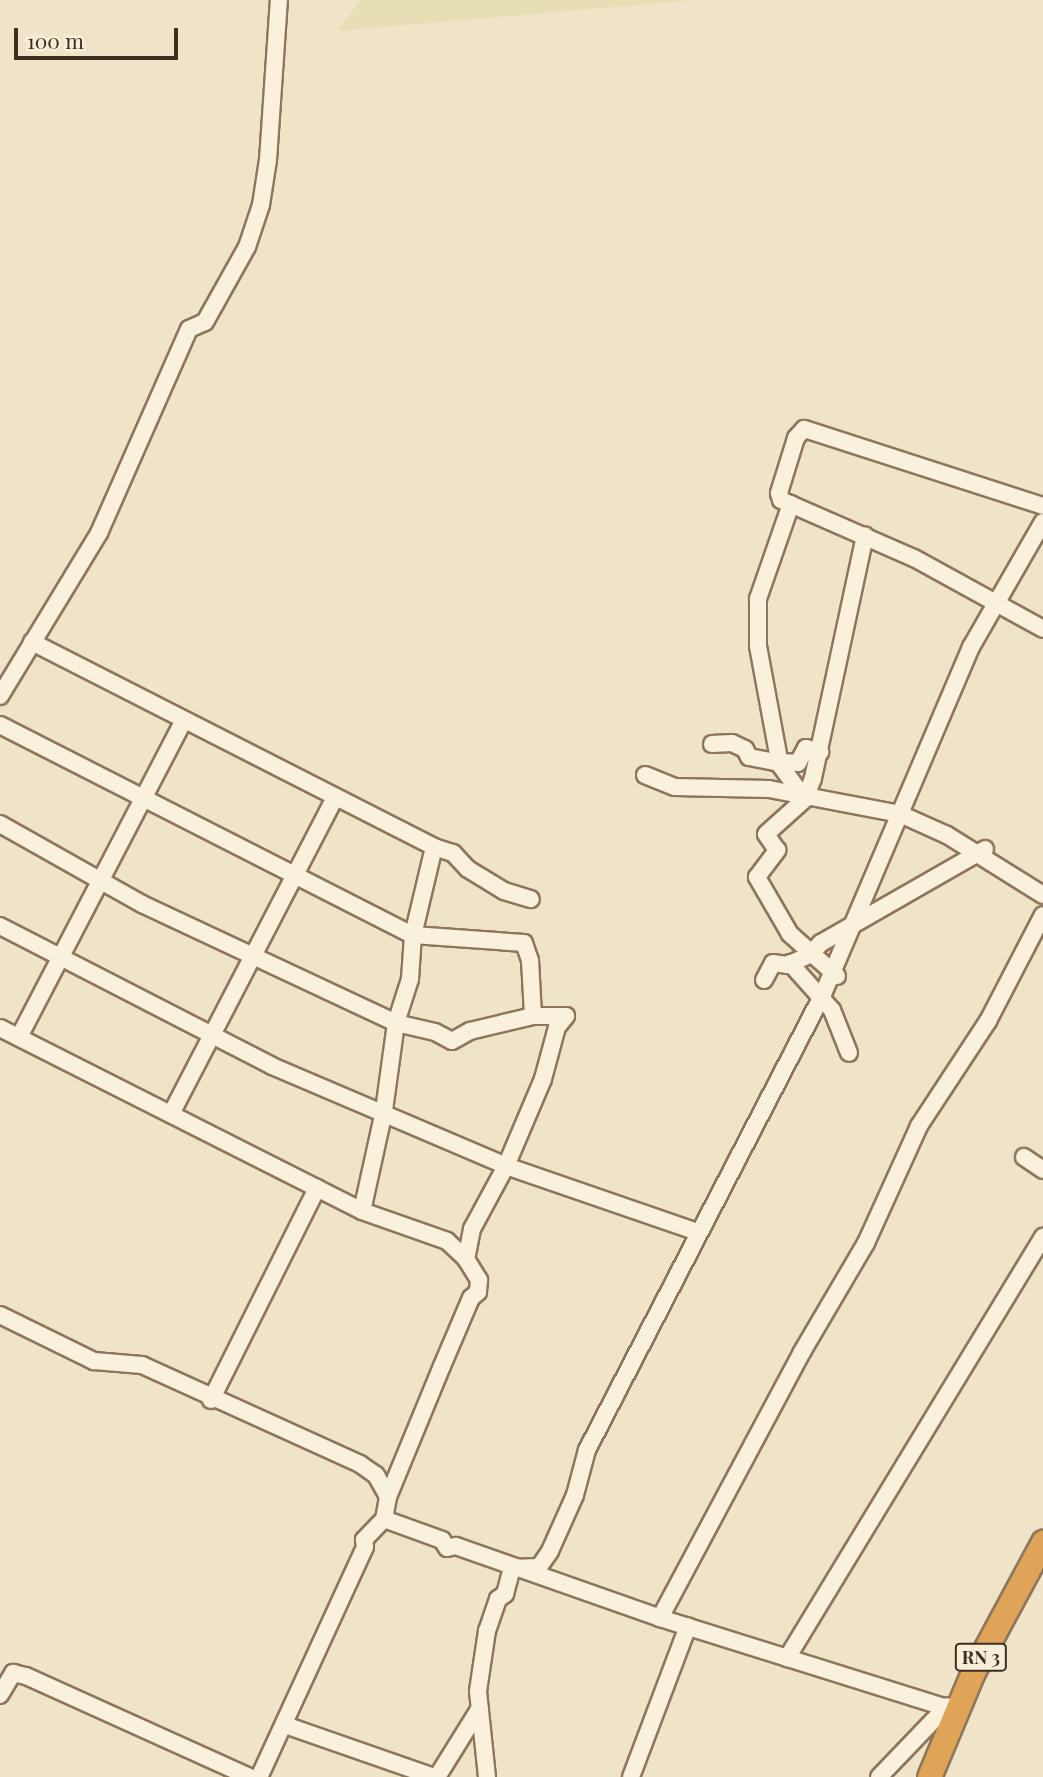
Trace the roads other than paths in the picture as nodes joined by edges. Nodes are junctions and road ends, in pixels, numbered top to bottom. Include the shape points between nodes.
1 (279, 0) edge
2 (791, 504) junction
3 (1043, 506) edge
4 (1043, 522) edge
5 (865, 536) junction
6 (998, 604) junction
7 (1043, 628) edge
8 (32, 642) junction
9 (0, 696) edge
10 (184, 720) junction
11 (0, 725) edge
12 (712, 744) dead end
13 (820, 752) junction
14 (779, 762) junction
15 (645, 775) dead end
16 (335, 797) junction
17 (143, 798) junction
18 (805, 799) junction
19 (900, 814) junction
20 (0, 824) edge
21 (434, 847) junction
22 (982, 850) junction
23 (295, 876) junction
24 (101, 881) junction
25 (1043, 895) edge
26 (531, 899) dead end
27 (1043, 915) edge
28 (854, 924) junction
29 (0, 926) edge
30 (413, 935) junction
31 (811, 953) junction
32 (60, 957) junction
33 (253, 958) junction
34 (790, 963) junction
35 (836, 975) junction
36 (764, 980) dead end
37 (820, 999) junction
38 (533, 1016) junction
39 (396, 1023) junction
40 (0, 1028) edge
41 (19, 1037) junction
42 (210, 1037) junction
43 (849, 1053) dead end
44 (384, 1111) junction
45 (171, 1114) junction
46 (1024, 1157) dead end
47 (506, 1166) junction
48 (1043, 1170) edge
49 (317, 1188) junction
50 (362, 1210) junction
51 (698, 1232) junction
52 (1043, 1237) edge
53 (1038, 1256) edge
54 (466, 1259) junction
55 (0, 1315) edge
56 (211, 1400) junction
57 (388, 1497) junction
58 (384, 1519) junction
59 (1043, 1542) edge
60 (512, 1568) junction
61 (660, 1618) junction
62 (688, 1626) junction
63 (787, 1658) junction
64 (0, 1695) edge
65 (480, 1708) junction
66 (952, 1708) junction
67 (285, 1725) junction
68 (250, 1777) edge
69 (259, 1777) edge
70 (436, 1777) edge
71 (487, 1777) edge
72 (631, 1777) edge
73 (879, 1777) edge
74 (929, 1777) edge

1 - 8 street via 268,160 261,205 247,247 205,322 189,329 99,533
2 - 3 street via 779,493 796,438 804,429
2 - 5 street
2 - 14 street via 758,598 758,646
4 - 6 street
5 - 6 street
5 - 13 street
6 - 7 street
6 - 19 street via 971,647
8 - 9 street
8 - 10 street
10 - 16 street
10 - 17 street
11 - 17 street
12 - 14 street via 732,743 746,749 749,757
13 - 14 street via 806,748 798,763
13 - 18 street
14 - 18 street
15 - 18 street via 675,787 769,789
16 - 21 street
16 - 23 street
17 - 23 street
17 - 24 street
18 - 19 street
18 - 31 street via 766,834 778,850 758,877 790,933
19 - 22 street
19 - 28 street
20 - 24 street
21 - 26 street via 453,853 468,869 504,891
21 - 30 street
22 - 25 street
22 - 28 street
23 - 30 street
23 - 33 street
24 - 32 street
24 - 33 street
27 - 61 street via 988,1021 919,1126 866,1243 795,1364
28 - 31 street
28 - 35 street
29 - 32 street
30 - 38 street via 524,943 530,960
30 - 39 street via 410,979
31 - 34 street
31 - 35 street
32 - 41 street
32 - 42 street
33 - 39 street
33 - 42 street
34 - 36 street via 773,963
34 - 37 street
35 - 37 street
37 - 43 street via 832,1010
37 - 51 street
38 - 39 street via 470,1031 452,1041
38 - 47 street via 566,1016 557,1027 543,1079
39 - 44 street
40 - 41 street
41 - 45 street
42 - 44 street
42 - 45 street
44 - 47 street
44 - 50 street
45 - 49 street
46 - 48 street
47 - 51 street
47 - 54 street via 472,1229
49 - 50 street
49 - 56 street
50 - 54 street via 447,1241
51 - 60 street via 587,1450 575,1495 550,1551 539,1567
52 - 53 street
53 - 63 street
54 - 57 street via 479,1280 478,1292 471,1298
55 - 56 street via 94,1361 142,1365
56 - 57 street via 360,1464 376,1475
57 - 58 street
58 - 60 street via 442,1540 447,1548 456,1546
58 - 67 street via 364,1540
59 - 66 highway, RN 3
60 - 61 street via 587,1589
60 - 65 street via 487,1631
61 - 62 street
62 - 63 street
62 - 72 street
63 - 66 street
64 - 68 street via 13,1673 26,1676
65 - 70 street
65 - 71 street
66 - 73 street
66 - 74 highway, RN 3
67 - 69 street
67 - 70 street

